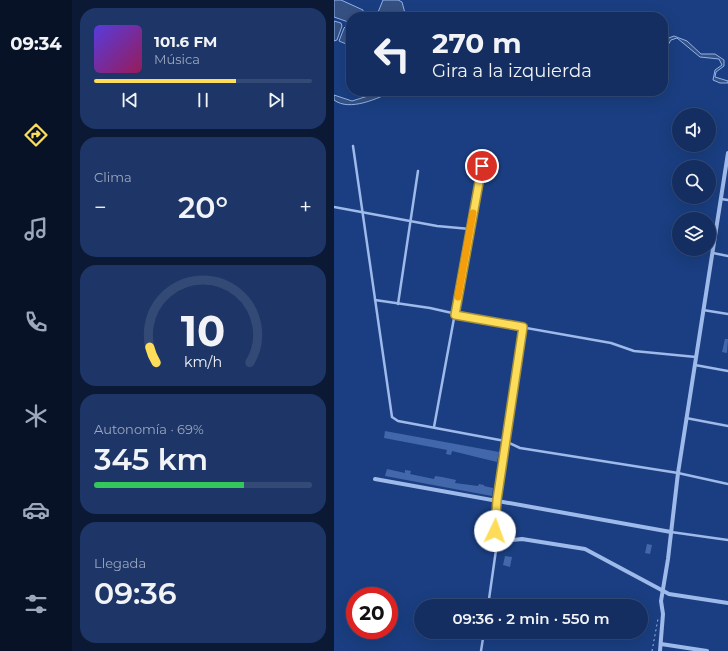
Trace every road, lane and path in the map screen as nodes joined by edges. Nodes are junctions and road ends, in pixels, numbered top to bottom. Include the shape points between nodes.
1 (353, 146) dead end
2 (728, 153) edge
3 (482, 166) dead end
4 (418, 171) dead end
5 (721, 199) junction
6 (728, 200) edge
7 (334, 207) edge
8 (363, 213) junction
9 (410, 222) junction
10 (470, 229) junction
11 (716, 229) edge
12 (716, 254) edge
13 (712, 256) edge
14 (728, 256) edge
15 (375, 300) junction
16 (398, 304) junction
17 (703, 310) junction
18 (728, 314) edge
19 (455, 315) junction
20 (523, 327) junction
21 (696, 357) junction
22 (694, 365) junction
23 (728, 371) edge
24 (686, 418) junction
25 (728, 426) edge
26 (434, 427) junction
27 (505, 441) junction
28 (678, 473) junction
29 (375, 479) dead end
30 (728, 484) edge
31 (497, 500) junction
32 (671, 532) junction
33 (496, 538) junction
34 (728, 540) edge
35 (662, 592) junction
36 (489, 599) edge
37 (728, 603) edge
38 (658, 615) dead end
39 (483, 639) edge
40 (661, 644) junction
41 (481, 651) edge
42 (652, 651) edge
43 (660, 651) edge
44 (707, 651) edge

1 - 8 lane
2 - 5 street
3 - 10 lane
4 - 9 lane
5 - 6 lane
5 - 11 street
7 - 8 lane
8 - 9 lane
8 - 15 lane
9 - 10 lane
9 - 16 lane
10 - 19 lane
12 - 14 lane
13 - 17 street
15 - 16 lane
15 - 26 lane via 392,417 398,421
16 - 19 lane
17 - 18 lane
17 - 21 street
19 - 20 lane
19 - 26 lane
20 - 21 lane via 611,343 634,351
20 - 27 lane
21 - 22 street
22 - 23 lane
22 - 24 street
24 - 25 lane
24 - 28 street
26 - 27 lane
27 - 28 lane via 520,448
27 - 31 lane
28 - 30 lane
28 - 32 street
29 - 31 street
31 - 32 street
31 - 33 lane
32 - 34 lane
32 - 35 street
33 - 35 street via 522,539 585,549
33 - 36 lane via 496,556
35 - 37 street
35 - 40 street
38 - 42 path
39 - 41 lane
40 - 43 street
40 - 44 street

